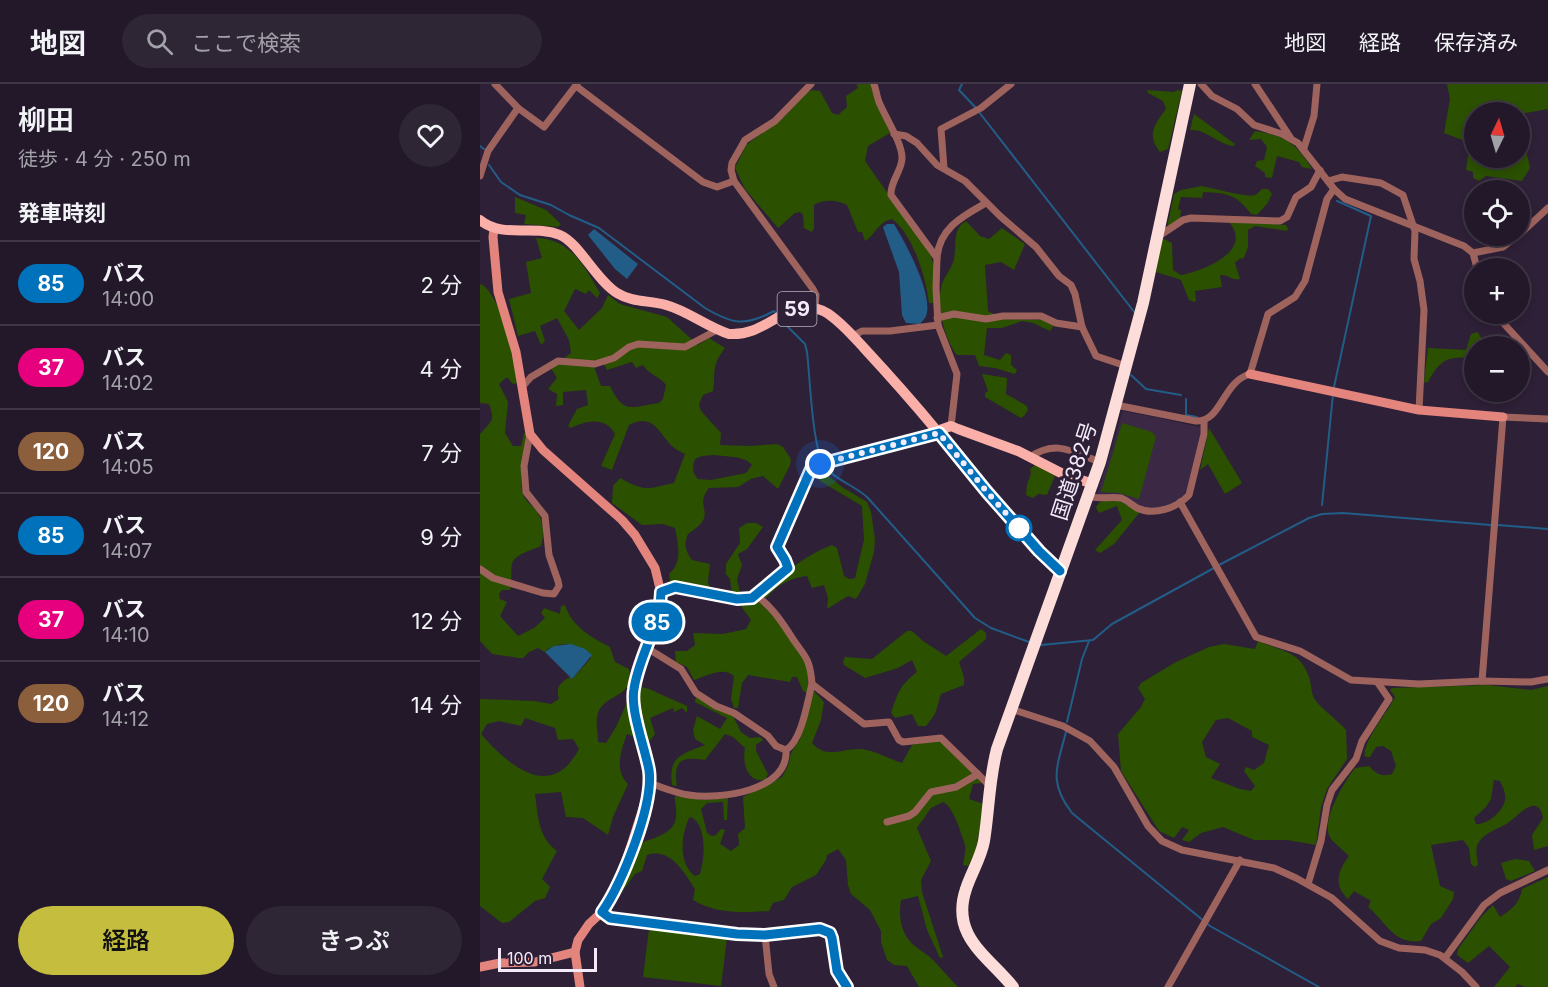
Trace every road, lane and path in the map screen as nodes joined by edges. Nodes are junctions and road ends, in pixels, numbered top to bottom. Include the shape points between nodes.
1 (495, 84) edge
2 (811, 84) edge
3 (874, 84) edge
4 (1011, 84) edge
5 (1190, 84) edge
6 (1202, 84) edge
7 (1255, 84) edge
8 (1317, 84) edge
9 (576, 85) edge
10 (518, 108) junction
11 (894, 134) junction
12 (1290, 138) junction
13 (1304, 148) junction
14 (944, 168) junction
15 (1320, 170) junction
16 (480, 176) edge
17 (734, 181) junction
18 (1328, 181) junction
19 (1334, 189) junction
20 (986, 203) junction
21 (1548, 208) edge
22 (1530, 224) edge
23 (485, 226) edge
24 (1413, 226) junction
25 (1157, 233) junction
26 (1504, 246) edge
27 (1473, 253) junction
28 (937, 258) junction
29 (1474, 258) edge
30 (815, 308) junction
31 (938, 322) junction
32 (1504, 324) edge
33 (1082, 327) junction
34 (717, 330) junction
35 (853, 336) junction
36 (1126, 366) junction
37 (1548, 372) edge
38 (1250, 374) junction
39 (523, 386) junction
40 (1116, 405) junction
41 (1419, 410) junction
42 (1503, 417) junction
43 (1548, 419) edge
44 (1204, 421) junction
45 (951, 426) junction
46 (938, 432) junction
47 (530, 434) junction
48 (1030, 458) junction
49 (1100, 462) junction
50 (1093, 484) junction
51 (1088, 496) junction
52 (1180, 502) junction
53 (480, 569) edge
54 (1060, 571) junction
55 (661, 592) junction
56 (755, 594) junction
57 (647, 648) junction
58 (1548, 679) edge
59 (1482, 681) junction
60 (1378, 683) junction
61 (812, 684) junction
62 (1011, 709) junction
63 (786, 750) junction
64 (978, 774) junction
65 (649, 783) junction
66 (990, 786) junction
67 (887, 822) dead end
68 (1240, 860) junction
69 (1548, 870) edge
70 (1308, 884) junction
71 (602, 912) junction
72 (765, 935) junction
73 (575, 952) junction
74 (1445, 958) junction
75 (480, 967) edge
76 (580, 987) edge
77 (774, 987) edge
78 (847, 987) edge
79 (1013, 987) edge
80 (1168, 987) edge
81 (1476, 987) edge

1 - 10 street
2 - 17 street via 775,121 745,140 732,163
3 - 11 street
4 - 14 street via 981,108 941,129
5 - 25 highway, 国道382号
6 - 12 street via 1212,96 1237,109 1254,125
7 - 12 street
8 - 13 street via 1314,116
9 - 10 street via 544,127
9 - 17 street via 703,182 717,187
10 - 16 street via 488,151
11 - 14 street via 917,143
11 - 28 street via 902,157 891,195
12 - 13 street
13 - 15 street
14 - 20 street
15 - 18 street
15 - 25 street via 1311,188 1296,197 1287,217 1280,221 1191,218
17 - 30 street via 813,289
18 - 19 street
18 - 24 street via 1342,177 1390,186 1403,195
19 - 24 street via 1355,204
19 - 38 street via 1327,199 1305,281 1295,297 1268,314
20 - 28 street via 953,224 938,246
20 - 33 street via 1036,247 1071,285
21 - 22 street
23 - 34 main road, 59 via 563,236 618,294 637,302 664,304
23 - 39 street via 493,237 498,292
24 - 27 street
24 - 41 street via 1414,259 1424,310
25 - 36 highway, 国道382号
26 - 27 street
27 - 29 street
28 - 31 street
30 - 34 main road, 59 via 799,309 746,333
30 - 35 main road, 59 via 829,314
31 - 33 street via 954,314 986,319 1041,316
31 - 35 street via 890,331 862,331
31 - 45 street via 957,375
32 - 37 street
33 - 36 street via 1096,356
34 - 39 street via 685,347 638,344 595,364 558,361
35 - 46 main road, 59
36 - 40 highway, 国道382号
38 - 41 street
38 - 44 street via 1233,384 1220,406
39 - 47 street
40 - 44 street
40 - 49 highway, 国道382号
41 - 42 street
42 - 43 street
42 - 59 street
44 - 52 street via 1190,495
45 - 46 main road
45 - 48 main road
46 - 54 street
46 - 56 street via 811,469 777,547 788,568
47 - 53 street via 524,466 526,492 545,516 557,590 550,595 493,578
47 - 55 street via 635,534 655,568
48 - 49 street via 1055,446
48 - 50 main road
49 - 50 highway, 国道382号
50 - 51 highway, 国道382号
51 - 52 street via 1120,498 1139,509 1156,511
51 - 54 highway, 国道382号
52 - 60 street via 1256,637 1300,651 1348,679
54 - 62 highway, 国道382号
55 - 56 street via 675,587 737,599 752,598
55 - 57 street via 658,617
56 - 61 street via 774,610 807,657
57 - 63 street via 681,669 696,693 734,713
57 - 65 street via 633,691
58 - 59 street
59 - 60 street
60 - 70 street via 1389,699 1362,741 1356,759 1332,790
61 - 63 street via 799,733
61 - 64 street via 864,724 889,722 903,742 941,738
62 - 66 highway, 国道382号
62 - 68 street via 1063,726 1090,741 1114,767 1148,826 1162,841 1182,850
63 - 65 street via 781,771 747,790 717,796 689,795
64 - 66 street
64 - 67 street via 956,787 931,792 915,812
65 - 71 street via 644,811 619,883
66 - 79 highway, 国道382号 via 982,849 964,895 962,917 972,942
68 - 70 street via 1274,868
68 - 80 street
69 - 74 street via 1484,905
70 - 74 street via 1332,898 1380,941
71 - 72 street via 610,918 715,933
71 - 73 street via 581,933
72 - 77 street
72 - 78 street via 820,929 830,933 837,971
73 - 75 street via 535,962
73 - 76 street
74 - 81 street

